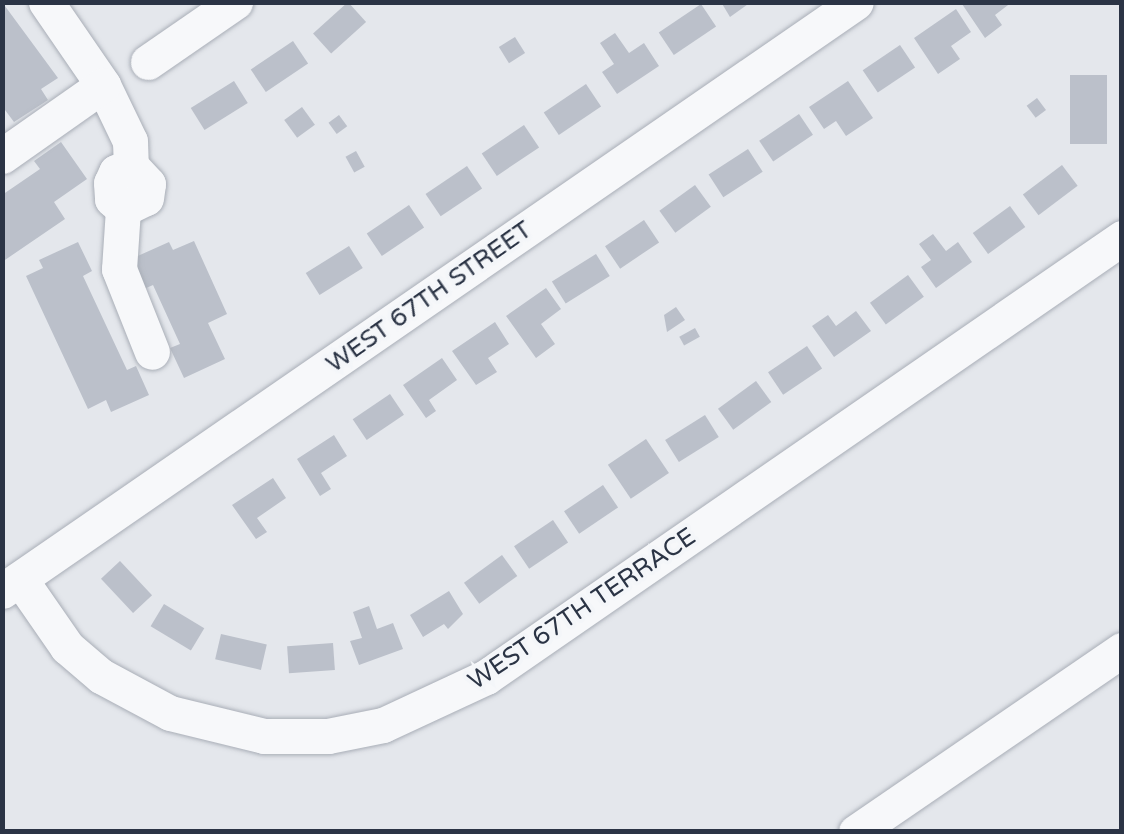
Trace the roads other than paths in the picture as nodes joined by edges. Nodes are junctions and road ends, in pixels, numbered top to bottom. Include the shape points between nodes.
1 (46, 2) edge
2 (235, 2) edge
3 (842, 6) edge
4 (148, 62) dead end
5 (103, 85) junction
6 (5, 148) edge
7 (1122, 238) edge
8 (152, 352) dead end
9 (11, 585) edge
10 (1122, 650) edge
11 (856, 832) edge

1 - 5 street
2 - 4 street
3 - 9 street, WEST 67TH STREET
5 - 6 street
5 - 8 street via 130,141 131,166 116,172 112,183 112,198 123,209 119,269
7 - 9 street, WEST 67TH TERRACE via 486,677 383,725 328,736 264,736 170,713 101,676
10 - 11 street

